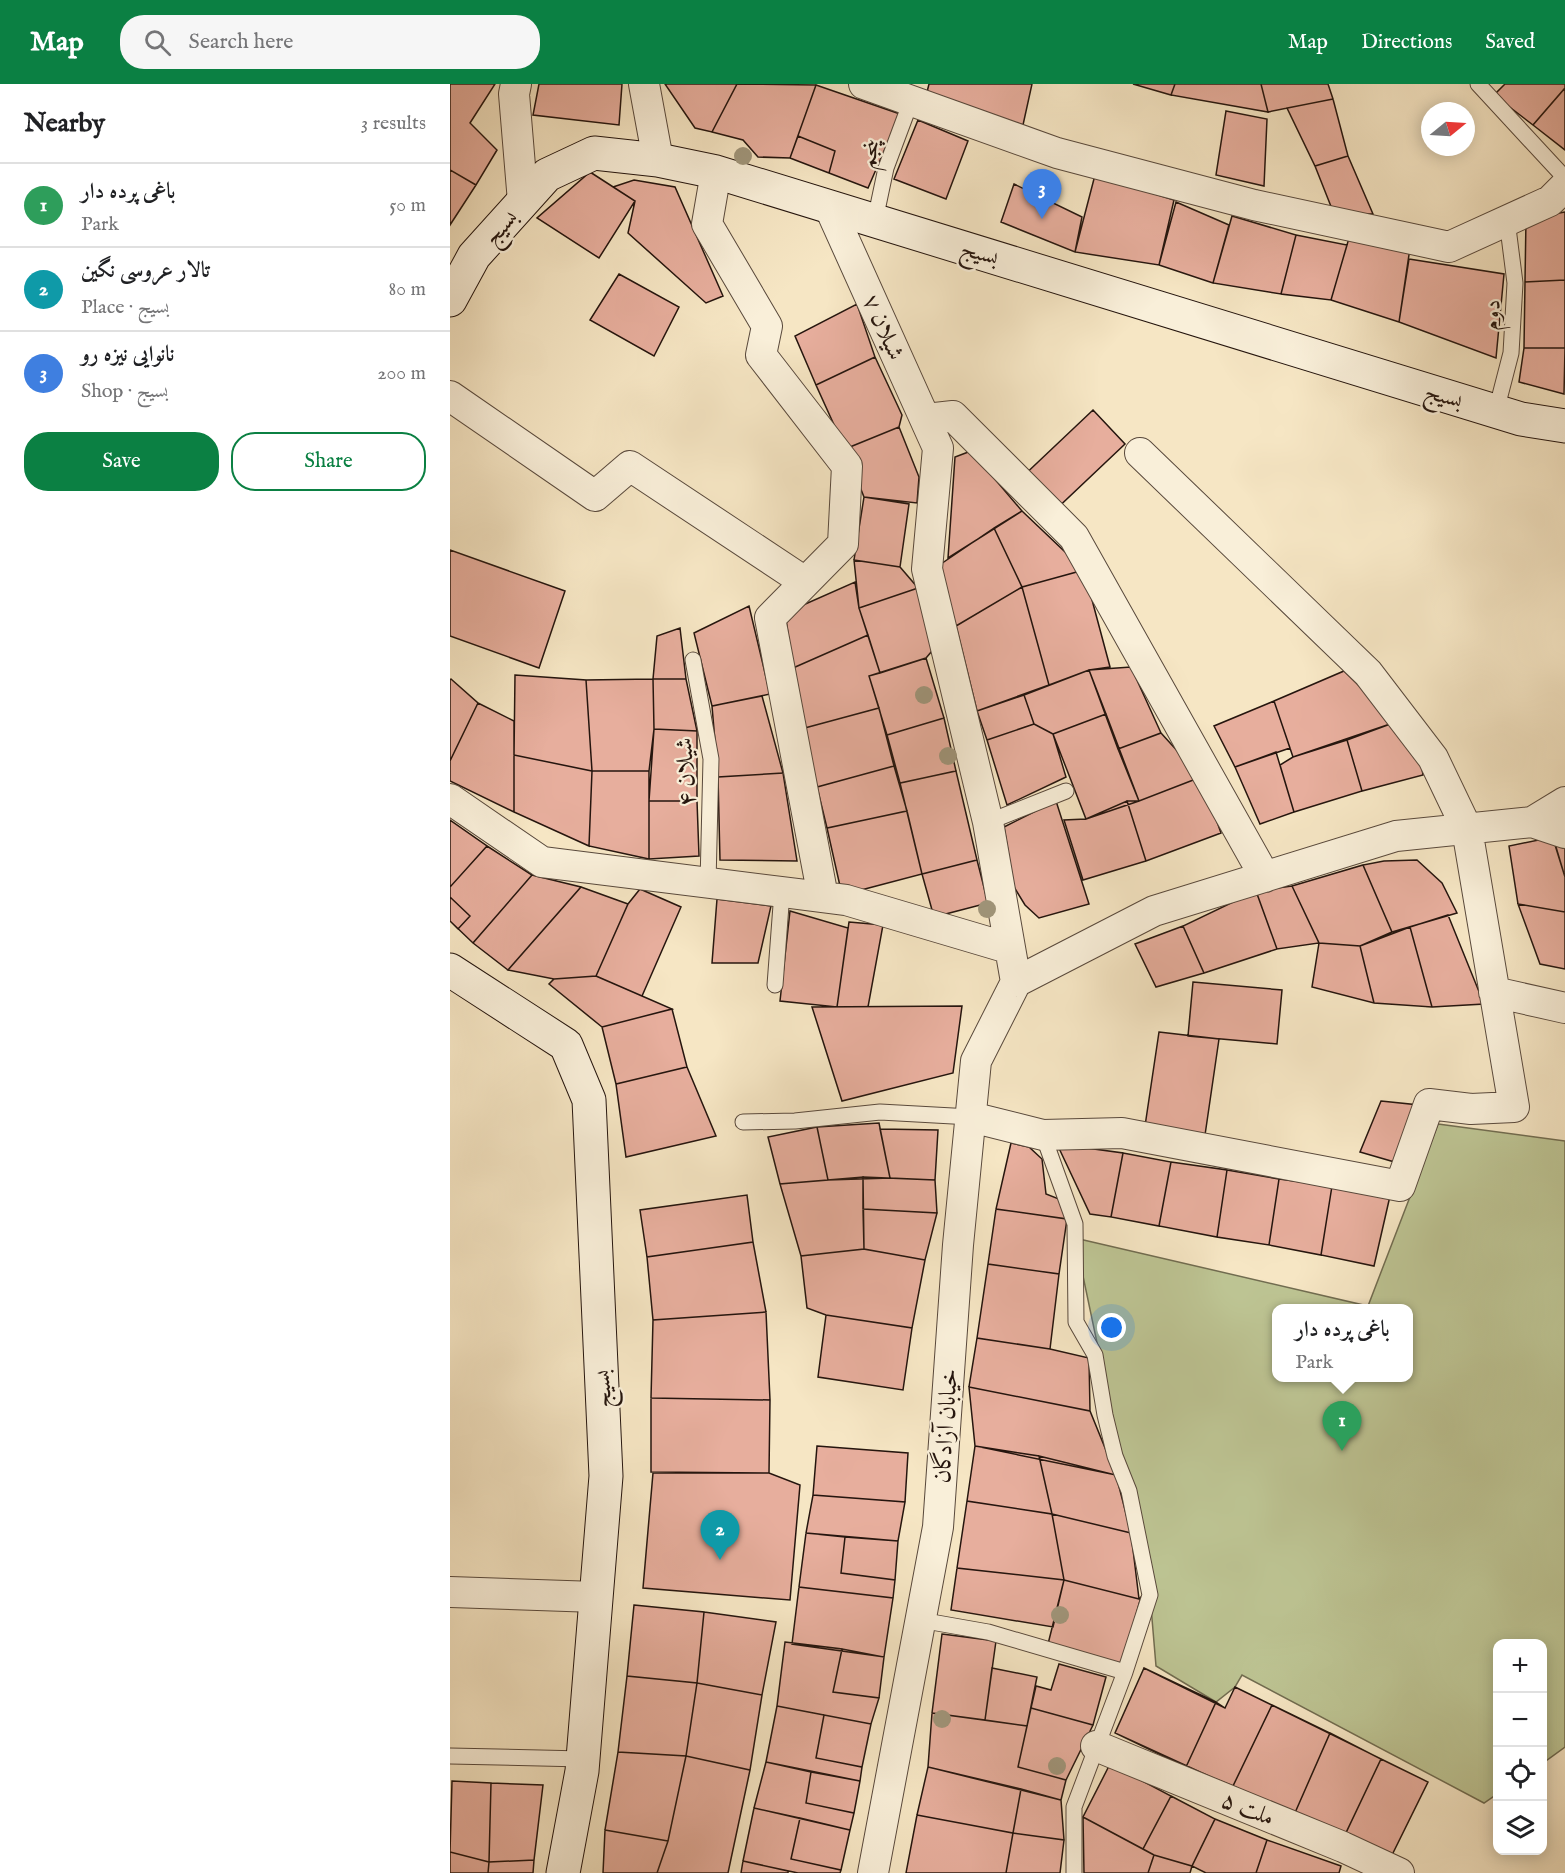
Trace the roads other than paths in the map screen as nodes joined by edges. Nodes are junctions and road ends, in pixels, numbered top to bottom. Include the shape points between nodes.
1 (516, 84) edge
2 (644, 84) edge
3 (864, 84) edge
4 (1478, 84) edge
5 (911, 101) junction
6 (658, 160) junction
7 (716, 172) junction
8 (1565, 178) edge
9 (1565, 186) edge
10 (523, 202) junction
11 (829, 206) junction
12 (875, 220) junction
13 (1507, 220) junction
14 (450, 300) edge
15 (450, 396) edge
16 (1496, 411) junction
17 (926, 419) junction
18 (1565, 426) edge
19 (1140, 453) dead end
20 (805, 582) junction
21 (693, 660) dead end
22 (1066, 791) dead end
23 (450, 799) edge
24 (1565, 802) edge
25 (988, 822) junction
26 (1532, 822) junction
27 (1467, 828) junction
28 (1565, 833) edge
29 (1265, 877) junction
30 (708, 883) junction
31 (782, 892) junction
32 (823, 897) junction
33 (1008, 948) junction
34 (450, 970) edge
35 (1016, 982) junction
36 (775, 985) dead end
37 (1494, 992) junction
38 (1565, 1008) edge
39 (971, 1118) junction
40 (743, 1122) dead end
41 (1043, 1135) junction
42 (450, 1592) edge
43 (596, 1597) junction
44 (920, 1620) junction
45 (1125, 1672) junction
46 (1096, 1746) junction
47 (450, 1756) edge
48 (583, 1759) junction
49 (563, 1873) edge
50 (873, 1873) edge
51 (1074, 1873) edge
52 (1399, 1873) edge

1 - 10 street
2 - 6 street
3 - 5 street
4 - 8 lane
5 - 12 lane, پنجم via 886,168
5 - 13 street via 1057,153 1254,205 1449,247
6 - 7 street, بسیج
6 - 10 street, بسیج via 594,153 547,175
7 - 11 street, بسیج
7 - 20 street via 707,224 767,326 761,355 847,466 843,544
9 - 13 street via 1551,201
10 - 14 street, بسیج via 474,256
11 - 12 street, بسیج
11 - 17 street, شیلان ۷
12 - 16 street, بسیج
13 - 16 lane, دوم via 1514,295 1511,353
15 - 20 street via 595,496 630,466
16 - 18 street, بسیج
17 - 25 street, شیلان ۷ via 938,448 927,569
17 - 29 street via 953,416 1074,537
19 - 27 street via 1368,673 1433,758
20 - 32 street via 770,618
21 - 30 lane, شیلان ۴ via 711,759
22 - 25 lane
23 - 30 street via 542,862
24 - 26 street
25 - 33 street
26 - 27 street
26 - 28 street
27 - 29 street via 1396,836
27 - 37 street
29 - 35 street via 1154,911
30 - 31 street
31 - 32 street
31 - 36 lane
32 - 33 street via 846,900
33 - 35 street
34 - 43 street, بسیج via 566,1045 590,1100 606,1476
35 - 39 street, خیابان آزادگان via 976,1061
37 - 38 street
37 - 41 street via 1514,1107 1471,1109 1429,1104 1400,1186 1122,1133
39 - 40 lane via 880,1112
39 - 41 street
39 - 44 street, خیابان آزادگان via 938,1527
41 - 45 lane via 1075,1224 1076,1322 1095,1354 1114,1456 1129,1491 1150,1595
42 - 43 street
43 - 48 street, بسیج
44 - 45 lane via 988,1632
44 - 50 street, خیابان آزادگان
45 - 46 lane
46 - 51 lane via 1074,1807
46 - 52 street, ملت ۵
47 - 48 lane
48 - 49 street, بسیج

